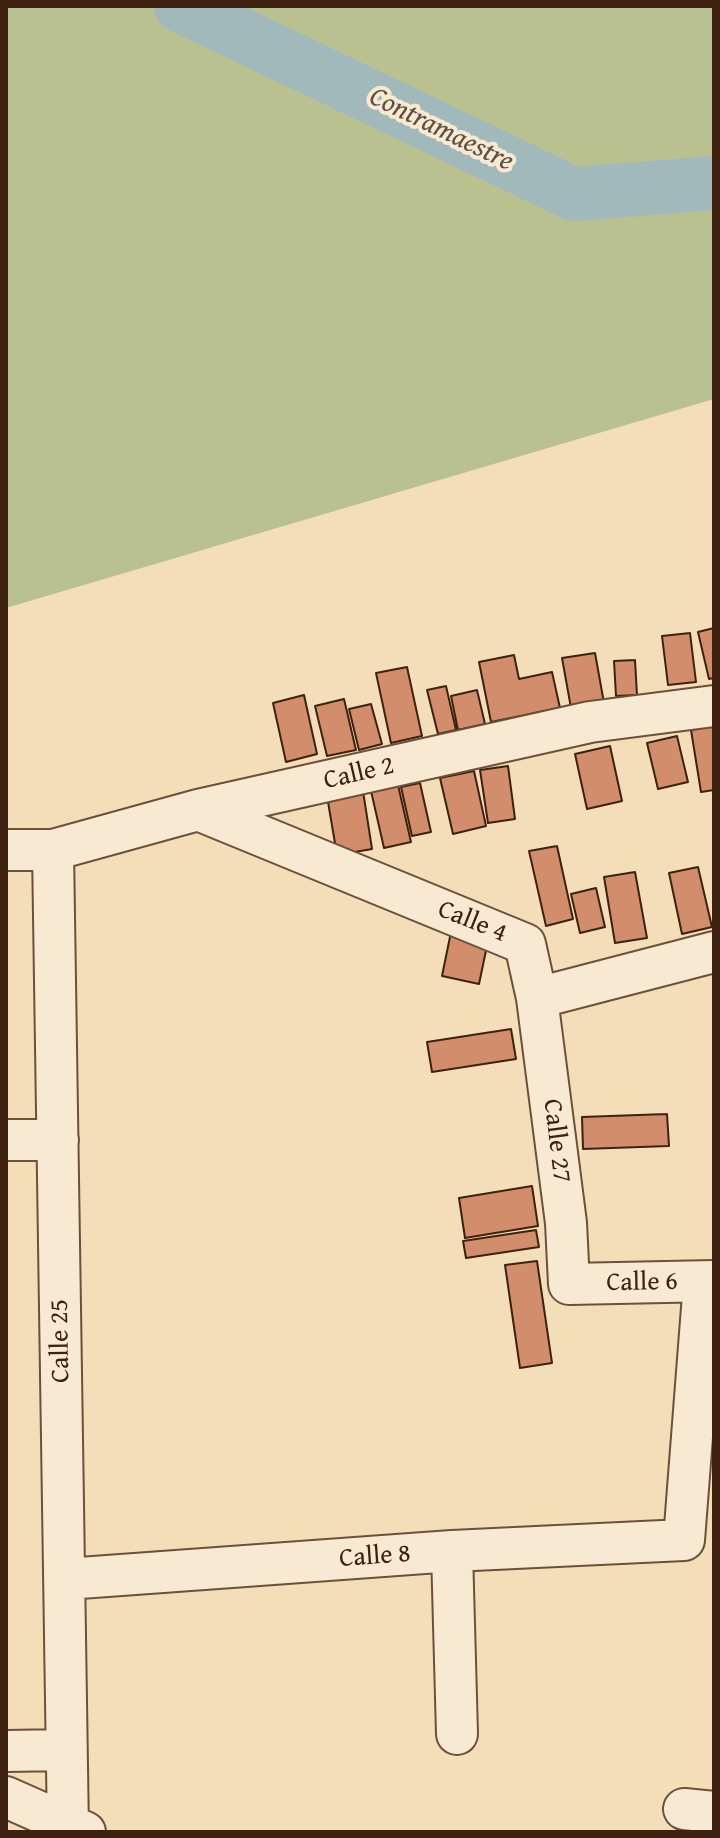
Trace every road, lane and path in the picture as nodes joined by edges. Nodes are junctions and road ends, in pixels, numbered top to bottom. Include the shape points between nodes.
1 (714, 706) edge
2 (198, 810) junction
3 (6, 850) edge
4 (53, 850) junction
5 (714, 952) edge
6 (537, 998) junction
7 (6, 1140) edge
8 (58, 1140) junction
9 (709, 1282) edge
10 (569, 1284) joint
11 (452, 1551) junction
12 (66, 1579) junction
13 (457, 1734) dead end
14 (65, 1750) junction
15 (6, 1751) edge
16 (6, 1797) edge
17 (74, 1829) edge

1 - 2 street, Calle 2 via 590,722
2 - 4 street, Calle 2
2 - 6 street, Calle 4 via 525,944
3 - 4 street, Calle 2
4 - 8 street, Calle 25
5 - 6 street
6 - 10 street, Calle 27
7 - 8 street
8 - 12 street, Calle 25
9 - 10 street, Calle 6
9 - 11 street, Calle 8 via 684,1540
11 - 12 street, Calle 8
11 - 13 street
12 - 14 street, Calle 25
14 - 15 street
14 - 17 street, Calle 25
16 - 17 street

